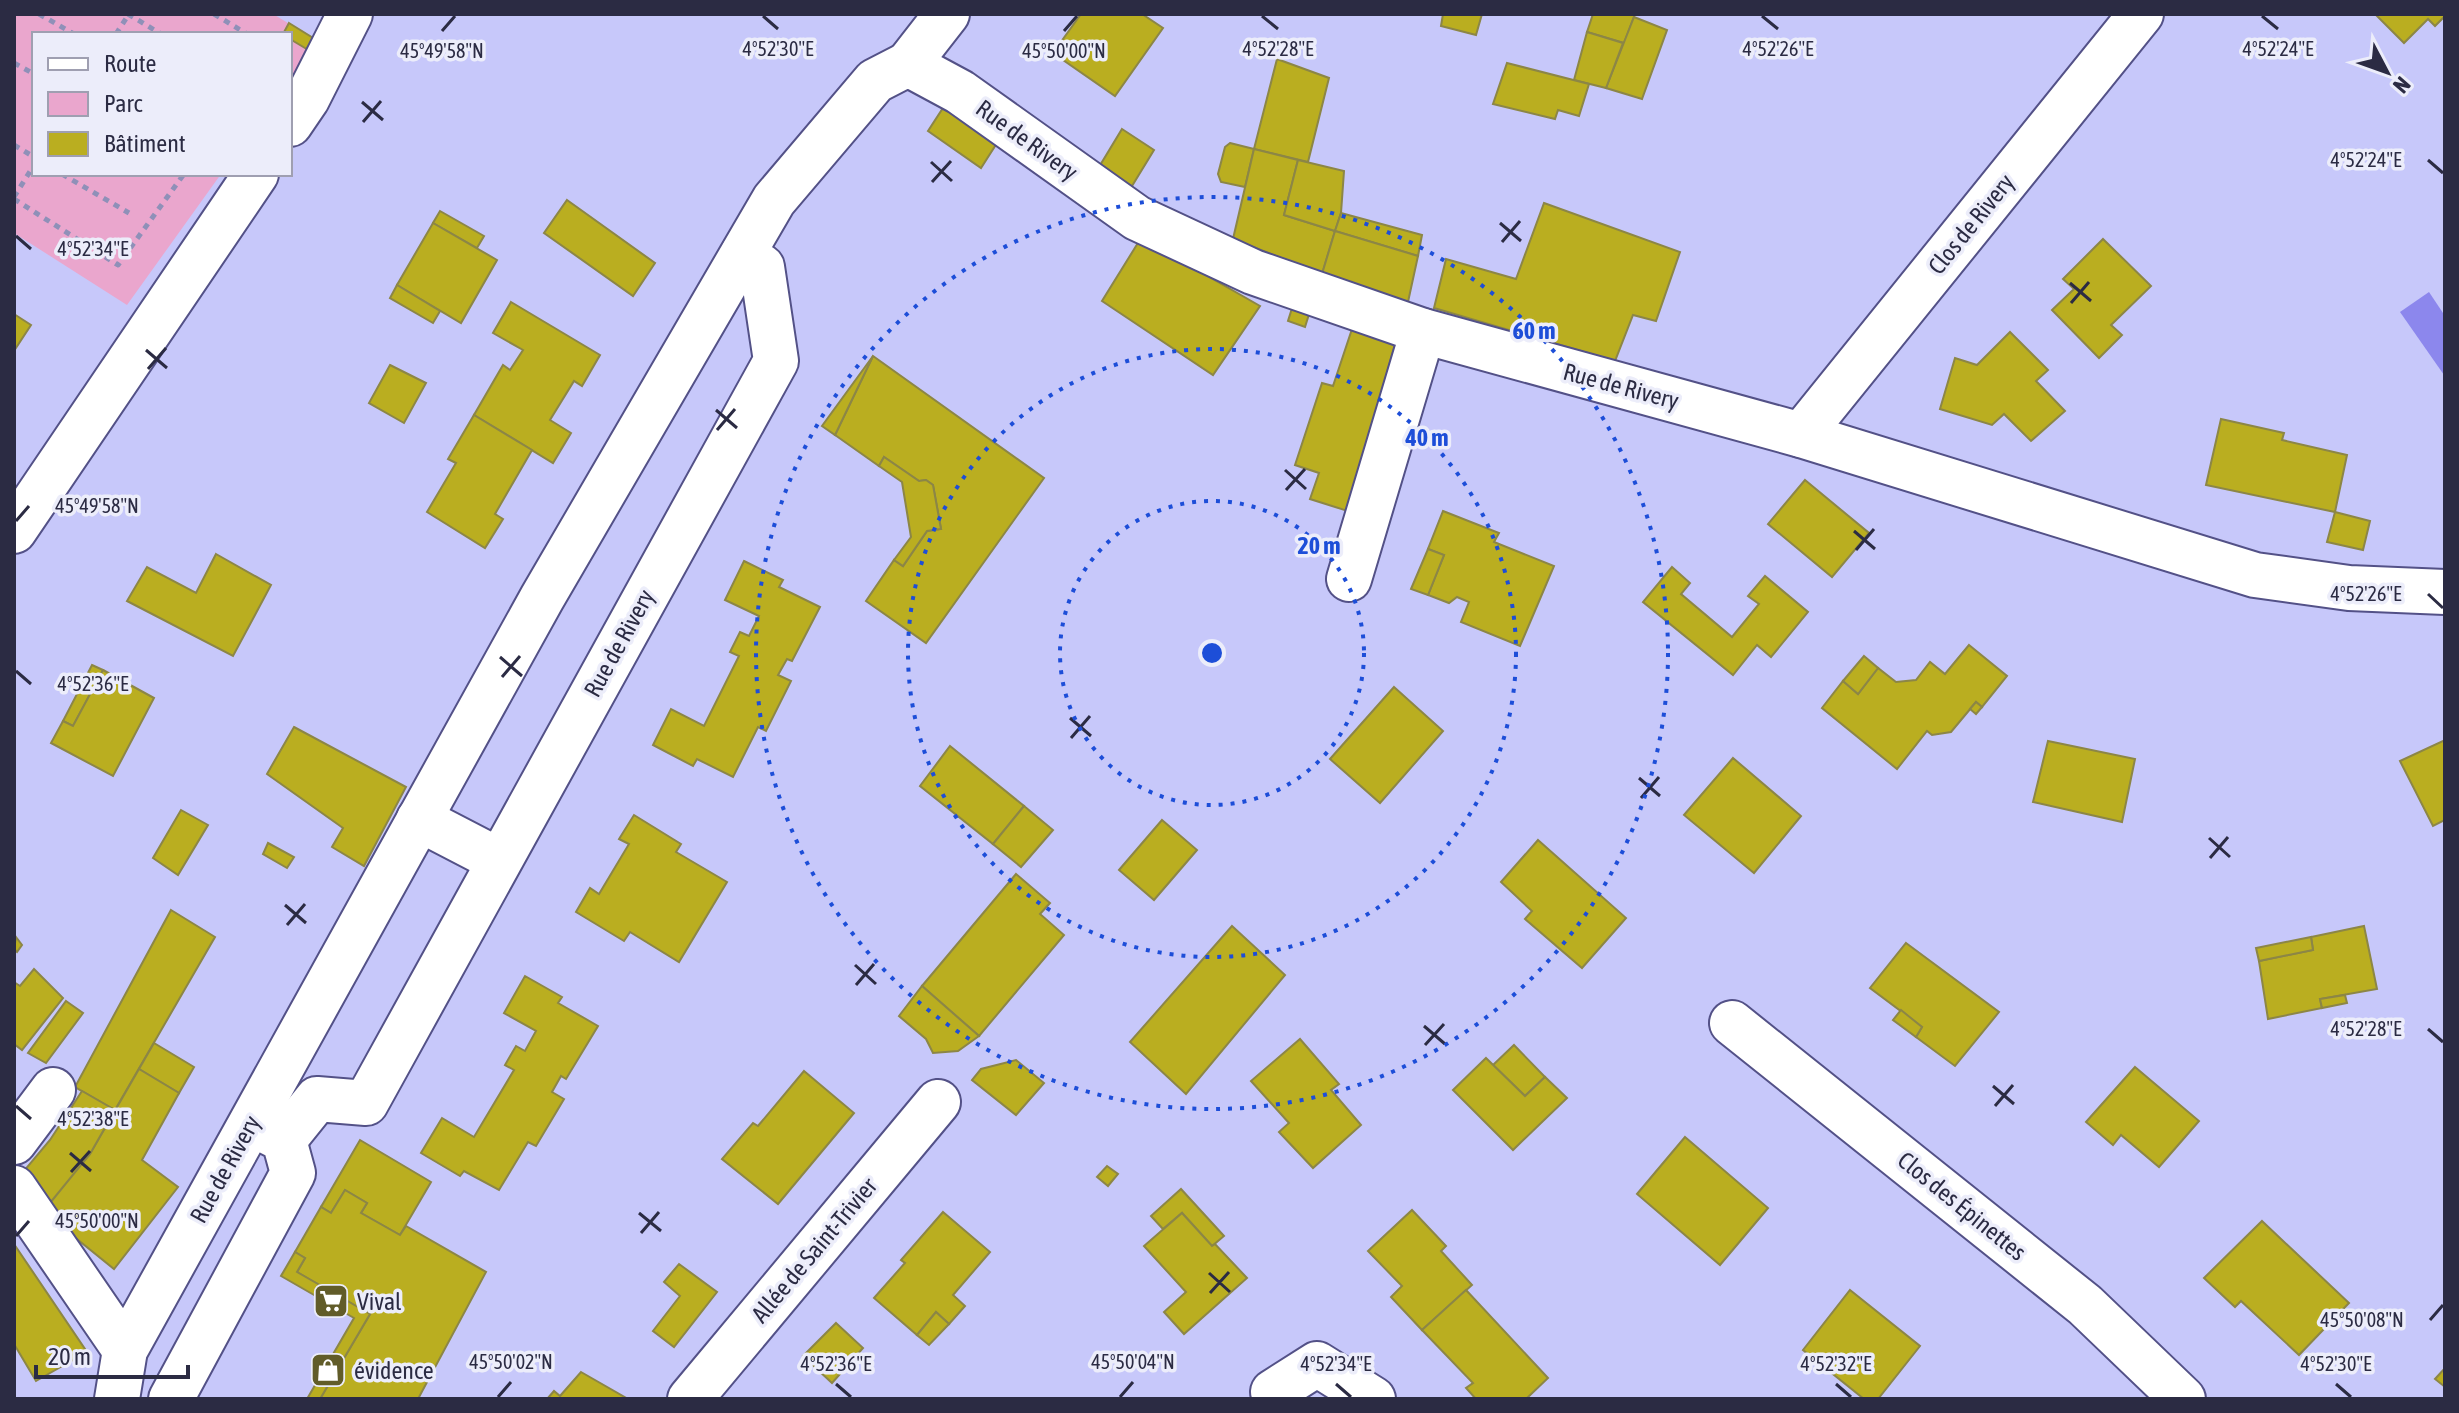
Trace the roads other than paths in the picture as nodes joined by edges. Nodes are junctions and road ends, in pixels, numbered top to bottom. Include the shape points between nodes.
1 (350, 14) edge
2 (947, 14) edge
3 (2141, 14) edge
4 (908, 64) junction
5 (292, 121) edge
6 (255, 176) edge
7 (743, 254) junction
8 (1423, 331) junction
9 (1801, 435) junction
10 (14, 531) edge
11 (1349, 579) dead end
12 (2445, 592) edge
13 (419, 819) junction
14 (498, 860) junction
15 (1732, 1023) dead end
16 (53, 1090) dead end
17 (938, 1102) dead end
18 (267, 1132) junction
19 (14, 1142) edge
20 (14, 1188) edge
21 (125, 1350) junction
22 (117, 1399) edge
23 (171, 1399) edge
24 (690, 1399) edge
25 (1279, 1399) edge
26 (1373, 1399) edge
27 (2183, 1399) edge

1 - 5 street
2 - 4 street
3 - 9 street, Clos de Rivery
4 - 7 street, Rue de Rivery via 875,81 774,200
4 - 8 street, Rue de Rivery via 960,92 1137,218 1253,272
6 - 10 street
7 - 13 street, Rue de Rivery
7 - 14 street, Rue de Rivery via 762,267 776,361 726,421 583,677
8 - 9 street, Rue de Rivery
8 - 11 street
9 - 12 street, Rue de Rivery via 2255,575 2349,588
13 - 14 street
13 - 18 street, Rue de Rivery
14 - 18 street, Rue de Rivery via 366,1103 317,1099
15 - 27 street, Clos des Épinettes via 2085,1305
16 - 19 street
17 - 24 street, Allée de Saint-Trivier
18 - 21 street, Rue de Rivery
18 - 23 street via 293,1173
20 - 21 street
21 - 22 street, Rue de Rivery
25 - 26 street via 1273,1392 1317,1364

